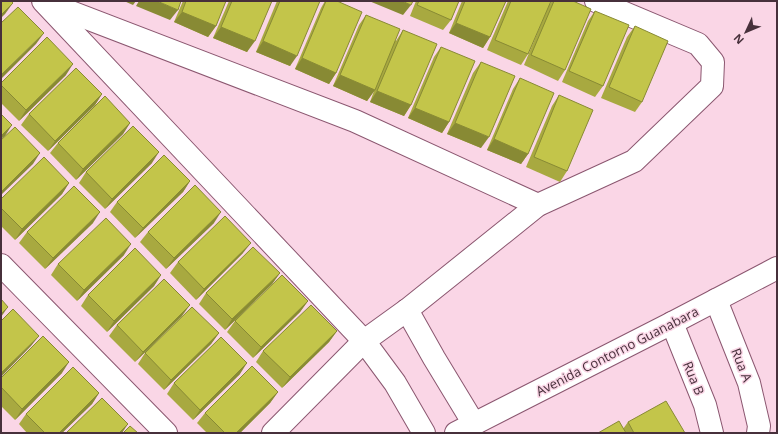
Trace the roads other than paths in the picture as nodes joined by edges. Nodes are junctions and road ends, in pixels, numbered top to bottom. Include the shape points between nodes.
1 (44, 1) edge
2 (596, 1) edge
3 (538, 205) junction
4 (1, 265) edge
5 (777, 268) edge
6 (716, 300) junction
7 (407, 310) junction
8 (672, 323) junction
9 (364, 341) junction
10 (465, 428) edge
11 (166, 433) edge
12 (273, 433) edge
13 (424, 433) edge
14 (712, 433) edge
15 (758, 433) edge

1 - 3 street via 355,121
1 - 9 street
2 - 3 street via 698,44 713,62 712,86 634,161
3 - 7 street
4 - 11 street
5 - 6 street, Avenida Contorno Guanabara
6 - 8 street, Avenida Contorno Guanabara
6 - 15 street, Rua A via 749,383 759,426
7 - 9 street
7 - 10 street via 434,358
8 - 10 street, Avenida Contorno Guanabara
8 - 14 street, Rua B via 705,405
9 - 12 street
9 - 13 street via 396,383

